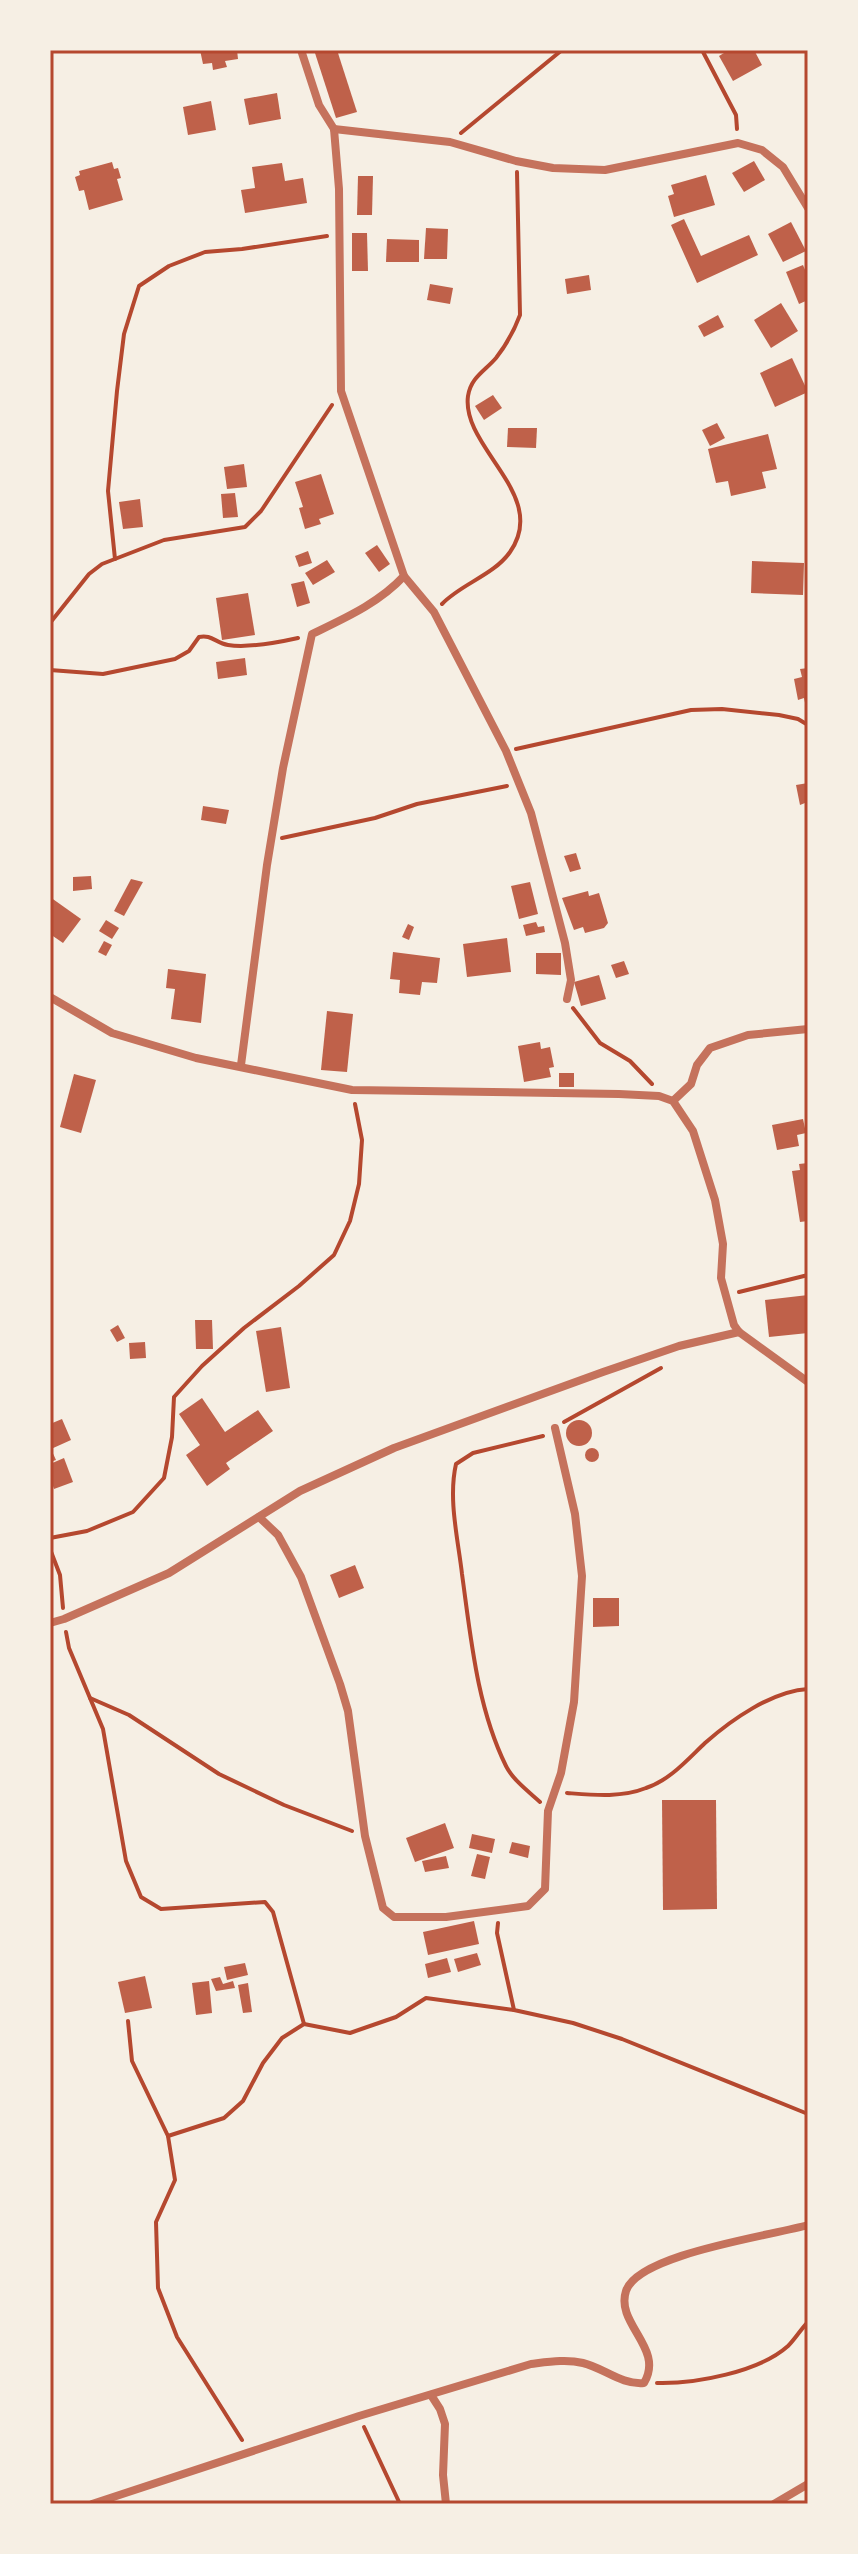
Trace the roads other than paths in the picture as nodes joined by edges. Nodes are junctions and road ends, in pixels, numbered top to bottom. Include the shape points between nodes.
1 (301, 50) edge
2 (334, 129) junction
3 (807, 208) edge
4 (808, 220) edge
5 (404, 576) junction
6 (50, 997) edge
7 (567, 999) road end
8 (808, 1029) edge
9 (241, 1065) junction
10 (673, 1101) junction
11 (739, 1332) junction
12 (808, 1382) edge
13 (555, 1428) road end
14 (259, 1517) junction
15 (50, 1623) edge
16 (808, 2225) edge
17 (431, 2395) junction
18 (808, 2484) edge
19 (92, 2504) edge
20 (446, 2504) edge
21 (774, 2504) edge

1 - 2 street via 319,105
2 - 3 street via 450,142 553,168 605,170 738,143 762,150 783,167
2 - 5 street via 341,391
3 - 4 street
5 - 7 street via 434,612 519,784 545,859 565,943 571,980
5 - 9 street via 358,612 312,634 283,768
6 - 9 street via 112,1033 196,1058
8 - 10 street via 748,1035 710,1048 691,1084
9 - 10 street via 352,1090 659,1096
10 - 11 street via 693,1131 715,1200 723,1244 721,1278
11 - 12 street
11 - 14 street via 679,1346 394,1448 300,1491
13 - 14 street via 575,1514 582,1576 574,1702 548,1811 545,1889 528,1906 446,1917 394,1917 383,1908 365,1836 340,1684 301,1577 278,1535
14 - 15 street via 169,1573
16 - 17 street via 671,2257 633,2279 625,2293 626,2310 649,2357 651,2371 644,2383 633,2384 581,2362 560,2361 531,2364
17 - 19 street
17 - 20 street via 445,2424
18 - 21 street

